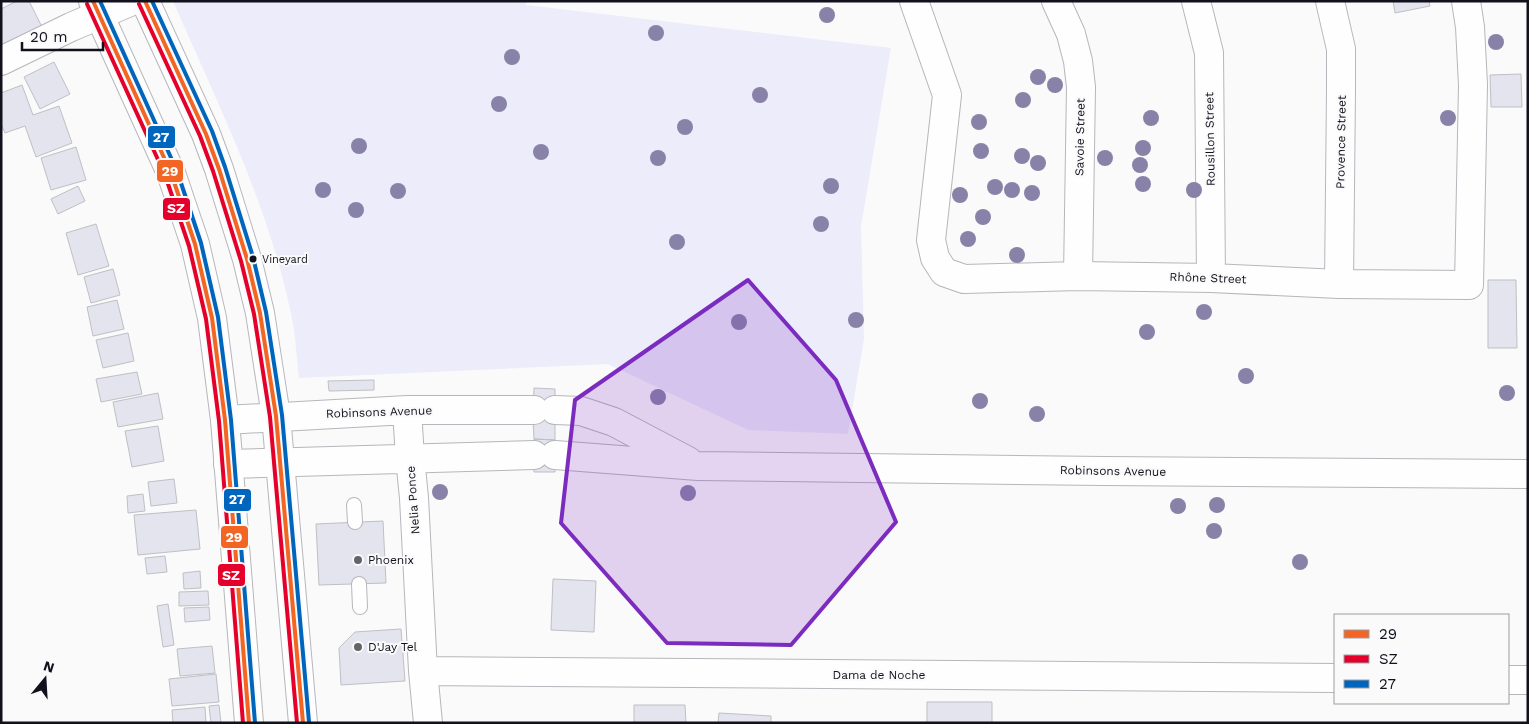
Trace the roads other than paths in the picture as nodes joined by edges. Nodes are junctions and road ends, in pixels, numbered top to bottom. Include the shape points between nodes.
1 (132, 1) edge
2 (145, 1) edge
3 (914, 1) edge
4 (1056, 1) edge
5 (1196, 1) edge
6 (1330, 1) edge
7 (1466, 1) edge
8 (96, 8) edge
9 (1, 61) edge
10 (1078, 276) junction
11 (1211, 278) junction
12 (1339, 284) junction
13 (407, 410) junction
14 (276, 416) junction
15 (225, 420) junction
16 (410, 458) junction
17 (281, 462) junction
18 (228, 464) junction
19 (698, 466) junction
20 (1528, 474) edge
21 (354, 505) dead end
22 (355, 522) dead end
23 (359, 584) dead end
24 (360, 607) dead end
25 (423, 671) junction
26 (1334, 678) edge
27 (1509, 680) edge
28 (1528, 680) edge
29 (249, 723) edge
30 (303, 723) edge
31 (428, 723) edge

1 - 8 main road
2 - 14 main road via 206,134 231,204 260,313
3 - 10 main road, Rhône Street via 947,95 931,240 935,258 944,272 964,280
4 - 10 main road, Savoie Street via 1071,34 1081,88
5 - 11 main road, Rousillon Street via 1209,54
6 - 12 main road, Provence Street via 1340,49 1342,90
7 - 12 main road, Rhône Street via 1473,85 1469,285
8 - 9 main road via 71,27
8 - 15 main road via 172,173 195,244 212,318
10 - 11 main road, Rhône Street
11 - 12 main road, Rhône Street
13 - 14 main road, Robinsons Avenue
13 - 16 main road, Nelia Ponce
13 - 19 main road, Robinsons Avenue via 581,411 614,422
14 - 15 main road, Robinsons Avenue
14 - 17 main road
15 - 18 main road
16 - 17 main road, Robinsons Avenue
16 - 19 main road, Robinsons Avenue via 544,455
16 - 25 main road, Nelia Ponce
17 - 18 main road, Robinsons Avenue
17 - 30 main road
18 - 29 main road
19 - 20 main road, Robinsons Avenue
21 - 22 lane
23 - 24 lane
25 - 26 main road, Dama de Noche
25 - 31 main road, Nelia Ponce
27 - 28 main road

